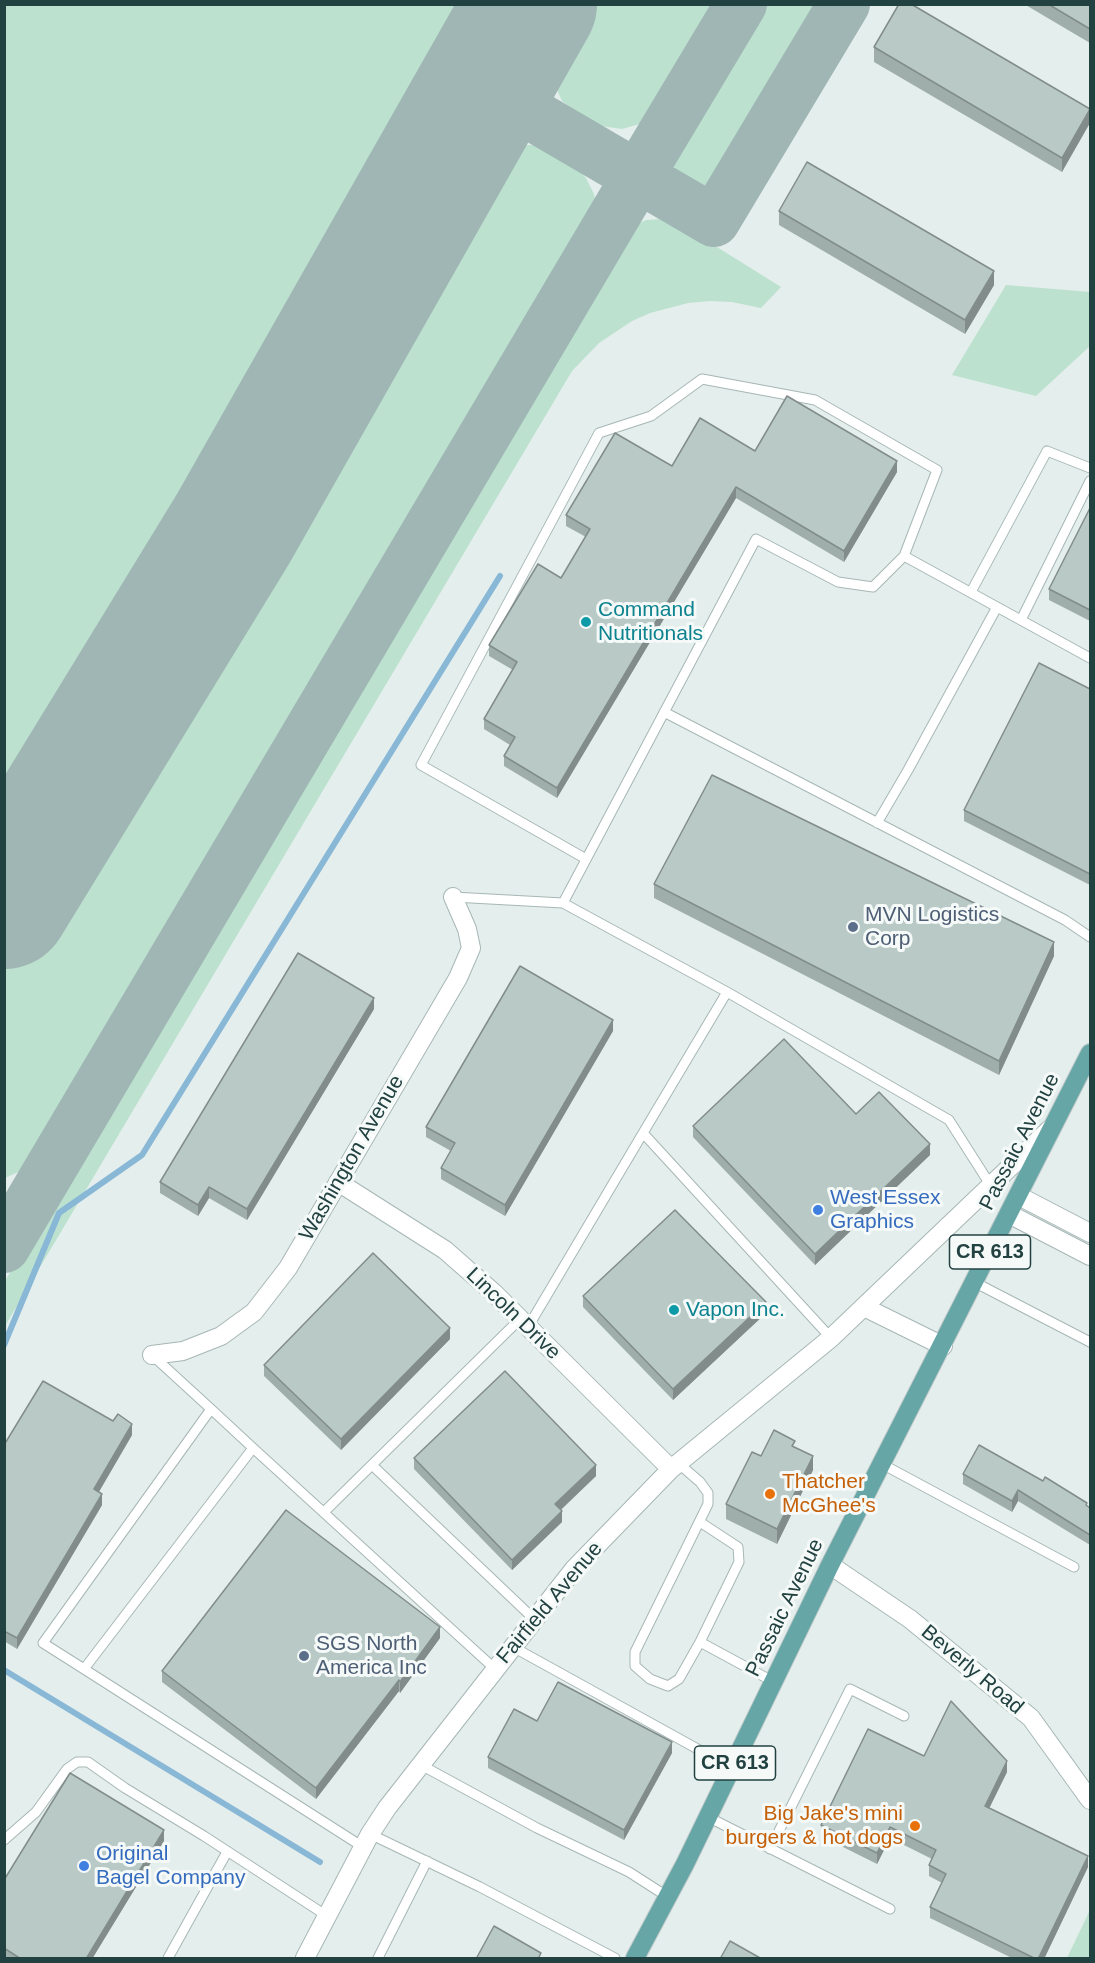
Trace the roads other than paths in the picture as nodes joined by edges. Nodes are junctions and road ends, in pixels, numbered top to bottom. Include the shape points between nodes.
1 (1090, 468) edge
2 (1090, 481) edge
3 (904, 556) junction
4 (970, 592) junction
5 (997, 607) junction
6 (1020, 620) junction
7 (1090, 658) edge
8 (664, 712) junction
9 (877, 823) junction
10 (586, 860) junction
11 (453, 897) joint
12 (563, 903) junction
13 (1090, 937) edge
14 (727, 992) junction
15 (1090, 1056) edge
16 (1054, 1126) junction
17 (643, 1133) junction
18 (338, 1182) junction
19 (991, 1186) junction
20 (1019, 1196) junction
21 (1009, 1214) junction
22 (1090, 1233) edge
23 (1090, 1256) edge
24 (974, 1282) junction
25 (864, 1307) junction
26 (524, 1323) junction
27 (831, 1338) junction
28 (1090, 1342) edge
29 (943, 1346) junction
30 (152, 1355) joint
31 (211, 1409) junction
32 (253, 1448) junction
33 (882, 1464) junction
34 (372, 1465) junction
35 (674, 1466) junction
36 (324, 1512) junction
37 (700, 1522) junction
38 (830, 1565) junction
39 (1074, 1568) dead end
40 (534, 1619) junction
41 (700, 1642) junction
42 (513, 1647) junction
43 (84, 1669) junction
44 (495, 1669) junction
45 (774, 1682) junction
46 (904, 1716) dead end
47 (421, 1765) junction
48 (732, 1768) junction
49 (1090, 1800) edge
50 (708, 1817) junction
51 (4, 1840) edge
52 (367, 1841) junction
53 (770, 1849) junction
54 (228, 1852) junction
55 (427, 1861) junction
56 (668, 1897) junction
57 (890, 1909) dead end
58 (327, 1916) junction
59 (168, 1959) edge
60 (305, 1959) edge
61 (378, 1959) edge
62 (615, 1959) edge
63 (635, 1959) edge

1 - 4 lane via 1047,451
2 - 6 lane
3 - 4 lane
3 - 8 lane via 873,586 838,582 756,539
3 - 10 lane via 937,470 815,400 702,379 651,416 599,433 421,765
4 - 5 lane
5 - 6 lane
5 - 9 lane
6 - 7 lane
8 - 9 lane
8 - 10 lane
9 - 13 lane
10 - 12 lane
11 - 12 lane
11 - 18 street, Washington Avenue via 471,948 458,978
12 - 14 lane
14 - 17 lane
14 - 19 lane via 949,1120
15 - 16 main road, Passaic Avenue / CR 613
16 - 19 street, Fairfield Avenue
16 - 20 main road, Passaic Avenue / CR 613
17 - 26 lane
17 - 27 lane
18 - 26 street, Lincoln Drive via 445,1250
18 - 30 street, Washington Avenue via 288,1268 254,1312 221,1336 183,1351
19 - 25 street, Fairfield Avenue
20 - 21 main road, Passaic Avenue / CR 613
20 - 22 street
21 - 23 street
21 - 24 main road, Passaic Avenue / CR 613
24 - 28 lane
24 - 29 main road, Passaic Avenue / CR 613
25 - 27 street, Fairfield Avenue
25 - 29 street
26 - 34 lane
26 - 35 street, Lincoln Drive
27 - 35 street, Fairfield Avenue
29 - 33 main road, Passaic Avenue / CR 613
30 - 31 lane
31 - 32 lane
31 - 43 lane via 43,1643
32 - 36 lane
32 - 43 lane
33 - 38 main road, Passaic Avenue / CR 613
33 - 39 lane
34 - 36 lane
34 - 40 lane
35 - 37 lane via 700,1482 708,1493
35 - 40 street, Fairfield Avenue via 574,1569
36 - 44 lane
37 - 41 lane via 738,1547 739,1562
37 - 41 lane via 635,1652 634,1666 650,1679 668,1686 679,1679
38 - 45 main road, Passaic Avenue / CR 613
38 - 49 street, Beverly Road via 910,1619 1031,1718
40 - 42 street, Fairfield Avenue
41 - 45 lane
42 - 44 street, Fairfield Avenue
42 - 48 lane
43 - 52 lane
44 - 47 street, Fairfield Avenue
45 - 48 main road, Passaic Avenue / CR 613
46 - 53 lane via 850,1689
47 - 52 street, Fairfield Avenue
47 - 56 lane via 629,1872
48 - 50 main road, Passaic Avenue / CR 613
50 - 53 lane
50 - 56 main road, Passaic Avenue / CR 613
51 - 54 lane via 36,1812 67,1768 77,1762 88,1762
52 - 55 lane
52 - 58 street, Fairfield Avenue
53 - 57 lane
54 - 58 lane
54 - 59 lane
55 - 61 lane
55 - 62 lane
56 - 63 main road, Passaic Avenue / CR 613
58 - 60 street, Fairfield Avenue

